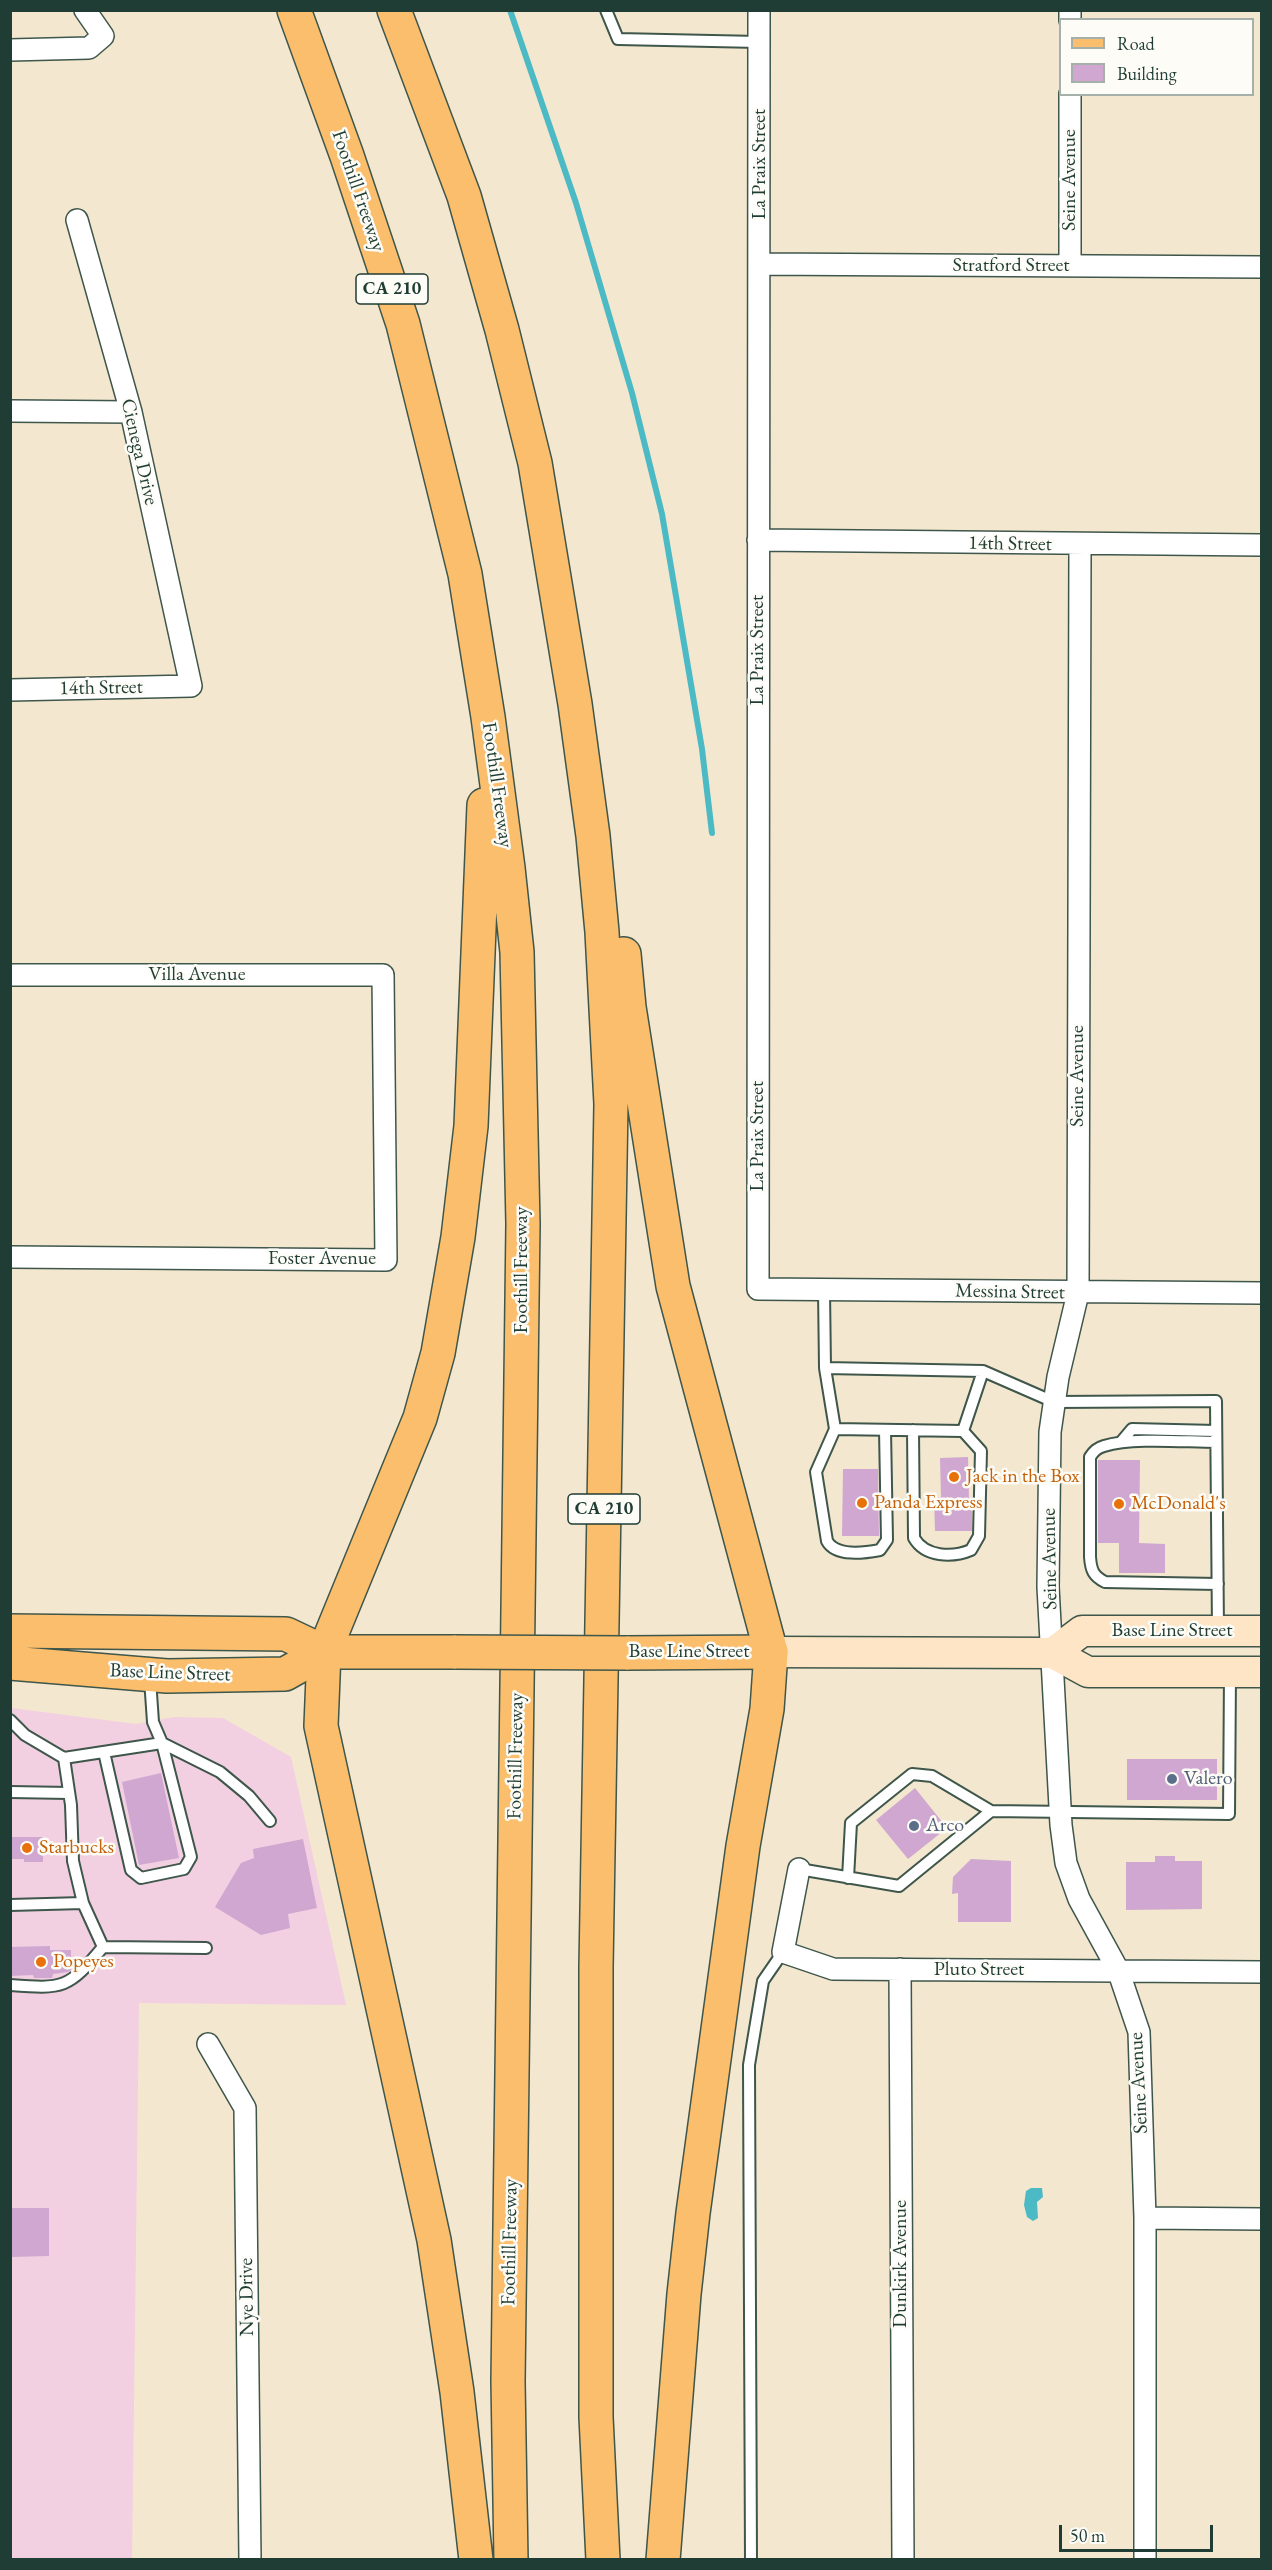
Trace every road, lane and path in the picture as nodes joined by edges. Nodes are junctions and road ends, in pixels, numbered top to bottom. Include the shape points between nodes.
1 (85, 10) edge
2 (294, 10) edge
3 (394, 10) edge
4 (606, 10) edge
5 (759, 10) edge
6 (759, 42) junction
7 (10, 50) edge
8 (1070, 96) edge
9 (77, 220) dead end
10 (760, 264) junction
11 (1070, 266) junction
12 (1262, 267) edge
13 (10, 411) edge
14 (131, 412) junction
15 (535, 463) junction
16 (758, 540) junction
17 (1080, 544) junction
18 (1262, 544) edge
19 (191, 686) joint
20 (10, 690) edge
21 (488, 717) junction
22 (10, 975) edge
23 (383, 975) joint
24 (10, 1257) edge
25 (758, 1289) joint
26 (824, 1290) junction
27 (1078, 1293) junction
28 (1262, 1293) edge
29 (825, 1368) junction
30 (983, 1371) junction
31 (1054, 1402) junction
32 (835, 1429) junction
33 (885, 1430) junction
34 (913, 1430) junction
35 (963, 1431) junction
36 (1216, 1436) junction
37 (1218, 1584) junction
38 (10, 1631) edge
39 (1218, 1631) junction
40 (1262, 1631) edge
41 (324, 1652) junction
42 (771, 1652) junction
43 (1053, 1653) junction
44 (10, 1663) edge
45 (1230, 1672) junction
46 (1262, 1672) edge
47 (150, 1675) junction
48 (10, 1720) edge
49 (162, 1743) junction
50 (104, 1752) junction
51 (64, 1758) junction
52 (10, 1792) edge
53 (69, 1793) junction
54 (991, 1811) junction
55 (1061, 1814) junction
56 (270, 1821) dead end
57 (799, 1869) joint
58 (848, 1878) junction
59 (83, 1903) junction
60 (10, 1905) edge
61 (103, 1947) junction
62 (206, 1948) dead end
63 (783, 1952) junction
64 (900, 1970) junction
65 (1118, 1970) junction
66 (1262, 1972) edge
67 (10, 1985) edge
68 (208, 2044) dead end
69 (1145, 2218) junction
70 (1262, 2219) edge
71 (250, 2559) edge
72 (476, 2559) edge
73 (511, 2559) edge
74 (603, 2559) edge
75 (663, 2559) edge
76 (751, 2559) edge
77 (903, 2559) edge
78 (1145, 2559) edge

1 - 7 street via 103,36 89,48
2 - 21 main road, Foothill Freeway / CA 210 via 403,324 465,574
3 - 15 main road, CA 210 via 464,196
4 - 6 lane via 618,39
5 - 6 street, La Praix Street
6 - 10 street, La Praix Street
8 - 11 street, Seine Avenue
9 - 14 street, Cienega Drive
10 - 11 street, Stratford Street
10 - 16 street, La Praix Street
11 - 12 street, Stratford Street
13 - 14 street
14 - 19 street, Cienega Drive
15 - 42 main road via 580,616 609,809 629,1007 673,1286
15 - 74 main road, CA 210 via 593,836 611,1104 596,1967 596,2417
16 - 17 street, 14th Street
16 - 25 street, La Praix Street
17 - 18 street, 14th Street
17 - 27 street, Seine Avenue
19 - 20 street, 14th Street
21 - 41 main road via 471,1126 458,1237 438,1353 420,1418
21 - 73 main road, Foothill Freeway / CA 210 via 517,952 523,1224 508,2381
22 - 23 street, Villa Avenue
23 - 24 street, Foster Avenue via 386,1260
25 - 26 street, Messina Street
26 - 27 street, Messina Street
26 - 29 lane
27 - 28 street, Messina Street
27 - 31 street, Seine Avenue
29 - 30 lane
29 - 32 lane
30 - 31 lane
30 - 35 lane
31 - 36 lane via 1216,1401
31 - 43 street, Seine Avenue via 1050,1432 1048,1587
32 - 33 lane
32 - 33 lane via 816,1472 827,1541 831,1548 848,1552 880,1550 887,1540
33 - 34 lane
34 - 35 lane
34 - 35 lane via 914,1538 920,1548 929,1552 951,1554 971,1550 979,1536 981,1451
36 - 37 lane
36 - 37 lane via 1132,1430 1121,1442 1094,1451 1090,1457 1091,1570 1105,1582
37 - 39 lane
38 - 41 main road, Base Line Street via 286,1634
39 - 40 main road, Base Line Street
39 - 43 main road, Base Line Street via 1082,1631
41 - 42 main road, Base Line Street, bridge
41 - 47 main road, Base Line Street via 285,1674
41 - 72 main road via 321,1726 434,2240
42 - 43 main road, Base Line Street
42 - 75 main road via 767,1709 743,1846 693,2213
43 - 45 main road, Base Line Street via 1088,1672
43 - 55 street, Seine Avenue
44 - 47 main road, Base Line Street
45 - 46 main road, Base Line Street
45 - 55 lane via 1229,1814
47 - 49 lane via 153,1722
48 - 51 lane via 25,1735
49 - 50 lane
49 - 50 lane via 191,1857 184,1869 141,1878 131,1870
49 - 56 lane via 220,1772 249,1796
50 - 51 lane
51 - 53 lane
52 - 53 lane
53 - 59 lane via 73,1861
54 - 55 lane
54 - 58 lane via 899,1887
54 - 58 lane via 932,1776 912,1774 851,1823
55 - 65 street, Seine Avenue via 1066,1863 1090,1921
57 - 58 lane
57 - 63 street
59 - 60 lane
59 - 61 lane
61 - 62 lane
61 - 67 lane via 80,1975 58,1986
63 - 64 street, Pluto Street via 833,1970
63 - 76 lane via 763,1981 749,2066
64 - 65 street, Pluto Street
64 - 77 street, Dunkirk Avenue
65 - 66 street, Pluto Street
65 - 69 street, Seine Avenue via 1139,2032
68 - 71 street, Nye Drive via 245,2109
69 - 70 street
69 - 78 street, Seine Avenue

